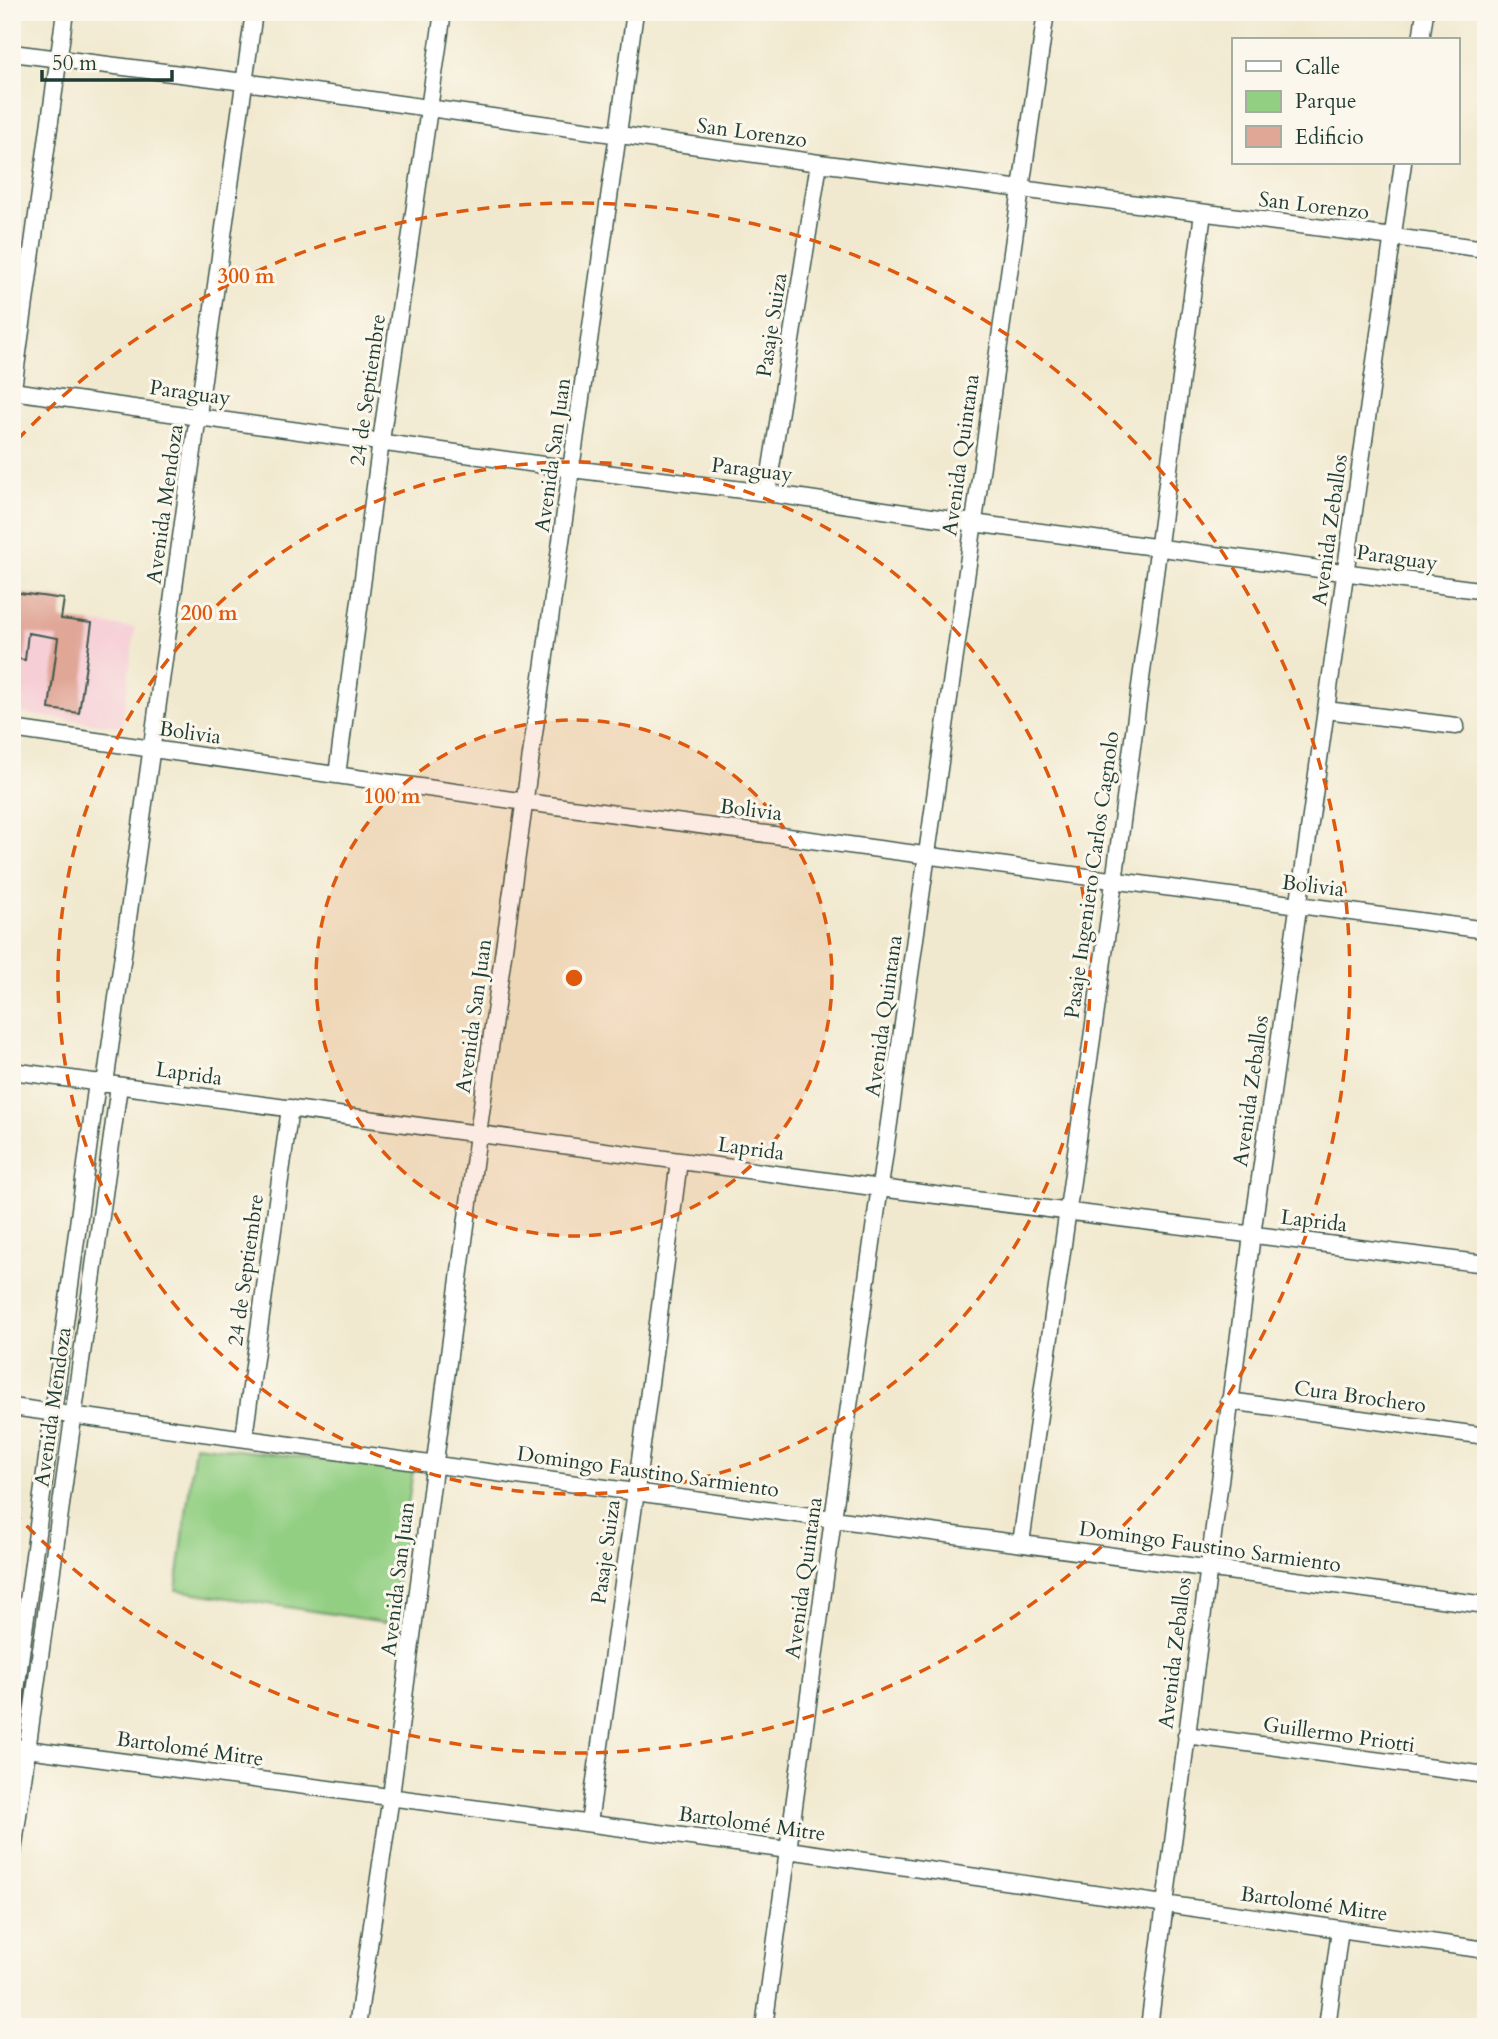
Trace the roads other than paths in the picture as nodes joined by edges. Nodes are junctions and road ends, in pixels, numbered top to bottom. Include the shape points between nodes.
1 (65, 12) edge
2 (254, 12) edge
3 (443, 12) edge
4 (635, 12) edge
5 (1046, 12) edge
6 (1425, 12) edge
7 (1421, 38) edge
8 (12, 53) edge
9 (58, 59) junction
10 (244, 82) junction
11 (430, 108) junction
12 (618, 135) junction
13 (819, 163) junction
14 (1403, 164) edge
15 (1019, 188) junction
16 (1203, 213) junction
17 (1392, 237) junction
18 (1486, 249) edge
19 (12, 392) edge
20 (198, 415) junction
21 (381, 441) junction
22 (572, 469) junction
23 (768, 493) junction
24 (973, 523) junction
25 (1158, 547) junction
26 (1346, 572) junction
27 (1486, 591) edge
28 (1326, 710) junction
29 (1456, 726) dead end
30 (12, 729) edge
31 (153, 749) junction
32 (337, 775) junction
33 (526, 802) junction
34 (928, 855) junction
35 (1114, 882) junction
36 (1298, 905) junction
37 (1486, 930) edge
38 (12, 1070) edge
39 (107, 1084) junction
40 (290, 1108) junction
41 (478, 1134) junction
42 (679, 1161) junction
43 (880, 1188) junction
44 (1066, 1212) junction
45 (1252, 1235) junction
46 (1486, 1264) edge
47 (1229, 1401) junction
48 (12, 1407) edge
49 (54, 1413) junction
50 (73, 1415) junction
51 (1486, 1436) edge
52 (244, 1437) junction
53 (435, 1465) junction
54 (636, 1491) junction
55 (833, 1519) junction
56 (1021, 1542) junction
57 (1208, 1568) junction
58 (1486, 1605) edge
59 (12, 1721) edge
60 (1186, 1735) junction
61 (20, 1748) edge
62 (1486, 1775) edge
63 (391, 1797) junction
64 (589, 1823) junction
65 (788, 1850) junction
66 (12, 1859) edge
67 (1167, 1903) junction
68 (1340, 1929) junction
69 (1486, 1950) edge
70 (357, 2027) edge
71 (764, 2027) edge
72 (1149, 2027) edge
73 (1327, 2027) edge

1 - 9 street
2 - 10 street, Avenida Mendoza
3 - 11 street, 24 de Septiembre
4 - 12 street, Avenida San Juan
5 - 15 street, Avenida Quintana
6 - 7 street
8 - 9 street, San Lorenzo
9 - 10 street, San Lorenzo
9 - 19 street
10 - 11 street, San Lorenzo
10 - 20 street, Avenida Mendoza
11 - 12 street, San Lorenzo
11 - 21 street, 24 de Septiembre
12 - 13 street, San Lorenzo
12 - 22 street, Avenida San Juan
13 - 15 street, San Lorenzo
13 - 23 street, Pasaje Suiza
14 - 17 street, Avenida Zeballos
15 - 16 street, San Lorenzo
15 - 24 street, Avenida Quintana
16 - 17 street, San Lorenzo
16 - 25 street, Pasaje Ingeniero Carlos Cagnolo
17 - 18 street, San Lorenzo
17 - 26 street, Avenida Zeballos
19 - 20 street, Paraguay
20 - 21 street, Paraguay
20 - 31 street, Avenida Mendoza
21 - 22 street, Paraguay
21 - 32 street, 24 de Septiembre
22 - 23 street, Paraguay
22 - 33 street, Avenida San Juan
23 - 24 street, Paraguay
24 - 25 street, Paraguay
24 - 34 street, Avenida Quintana
25 - 26 street, Paraguay
25 - 35 street, Pasaje Ingeniero Carlos Cagnolo
26 - 27 street, Paraguay
26 - 28 street, Avenida Zeballos
28 - 29 street
28 - 36 street, Avenida Zeballos
30 - 31 street, Bolivia
31 - 32 street, Bolivia
31 - 39 street, Avenida Mendoza
32 - 33 street, Bolivia
33 - 34 street, Bolivia
33 - 41 street, Avenida San Juan
34 - 35 street, Bolivia
34 - 43 street, Avenida Quintana
35 - 36 street, Bolivia
35 - 44 street, Pasaje Ingeniero Carlos Cagnolo
36 - 37 street, Bolivia
36 - 45 street, Avenida Zeballos
38 - 39 street, Laprida
39 - 40 street, Laprida
39 - 49 street, Avenida Mendoza
39 - 50 street, Avenida Mendoza
40 - 41 street, Laprida
40 - 52 street, 24 de Septiembre
41 - 42 street, Laprida
41 - 53 street, Avenida San Juan
42 - 43 street, Laprida
42 - 54 street, Pasaje Suiza
43 - 44 street, Laprida
43 - 55 street, Avenida Quintana
44 - 45 street, Laprida
44 - 56 street, Pasaje Ingeniero Carlos Cagnolo
45 - 46 street, Laprida
45 - 47 street, Avenida Zeballos
47 - 51 street, Cura Brochero
47 - 57 street, Avenida Zeballos
48 - 49 street, Domingo Faustino Sarmiento
49 - 50 street, Domingo Faustino Sarmiento
49 - 59 street, Avenida Mendoza
50 - 52 street, Domingo Faustino Sarmiento
50 - 61 street, Avenida Mendoza
52 - 53 street, Domingo Faustino Sarmiento
53 - 54 street, Domingo Faustino Sarmiento
53 - 63 street, Avenida San Juan
54 - 55 street, Domingo Faustino Sarmiento
54 - 64 street, Pasaje Suiza
55 - 56 street, Domingo Faustino Sarmiento
55 - 65 street, Avenida Quintana
56 - 57 street, Domingo Faustino Sarmiento
57 - 58 street, Domingo Faustino Sarmiento
57 - 60 street, Avenida Zeballos
60 - 62 street, Guillermo Priotti
60 - 67 street, Avenida Zeballos
61 - 63 street, Bartolomé Mitre
61 - 66 street, Avenida Mendoza
63 - 64 street, Bartolomé Mitre
63 - 70 street, Avenida San Juan
64 - 65 street, Bartolomé Mitre
65 - 67 street, Bartolomé Mitre
65 - 71 street, Avenida Quintana
67 - 68 street, Bartolomé Mitre
67 - 72 street, Avenida Zeballos
68 - 69 street, Bartolomé Mitre
68 - 73 street

